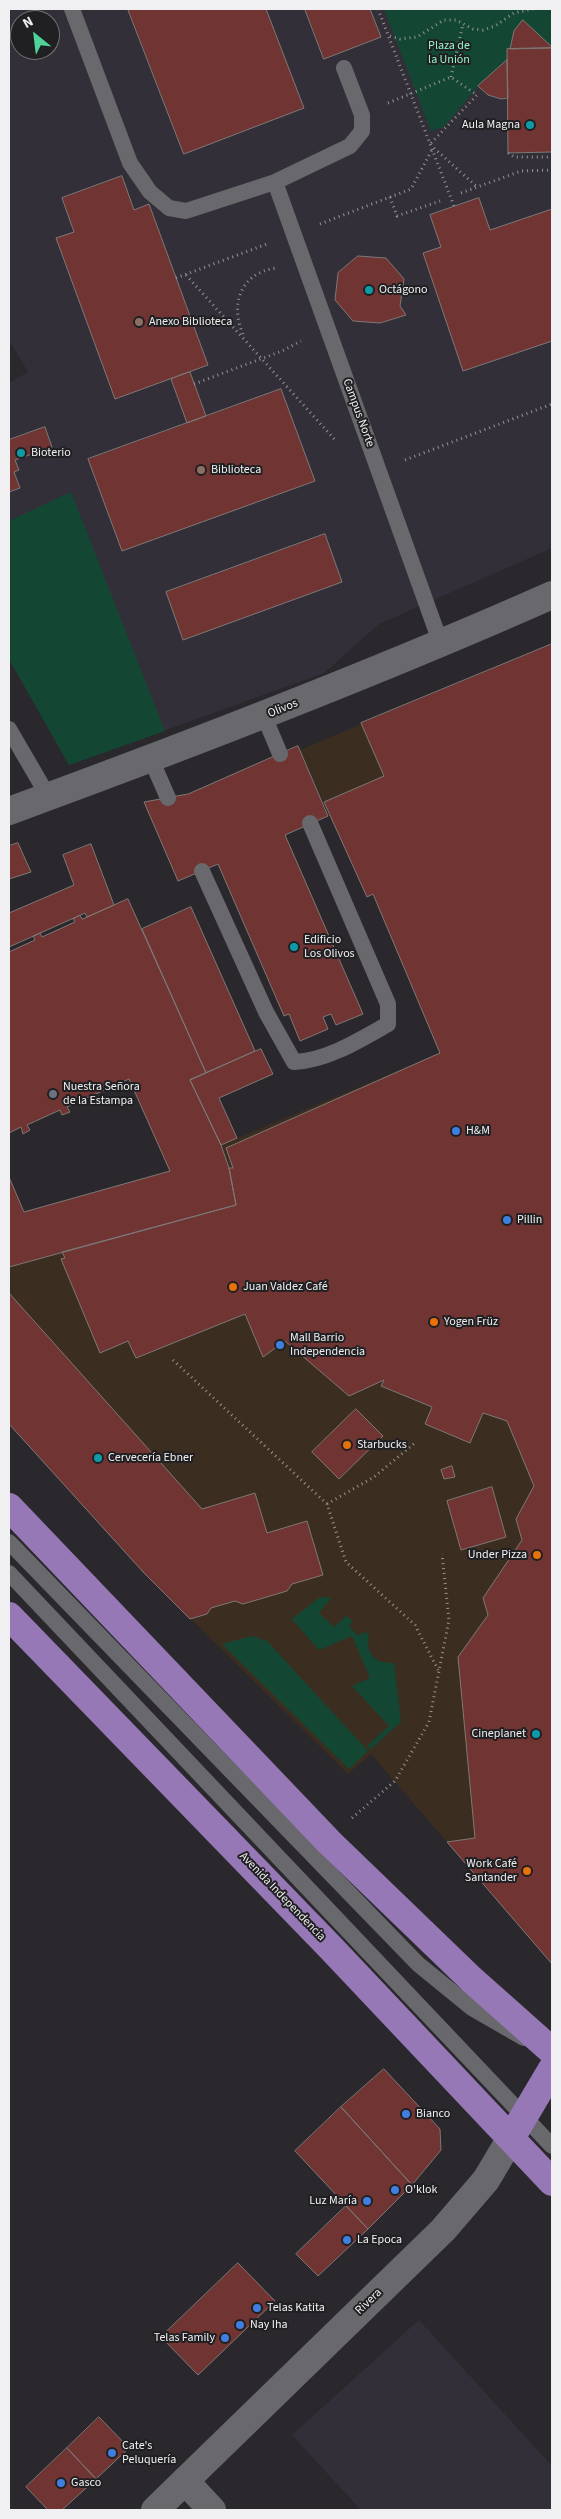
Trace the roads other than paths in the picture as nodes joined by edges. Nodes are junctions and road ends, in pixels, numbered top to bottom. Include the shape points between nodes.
1 (72, 9) edge
2 (344, 68) dead end
3 (274, 182) junction
4 (552, 595) edge
5 (441, 644) junction
6 (264, 716) junction
7 (9, 729) edge
8 (280, 754) dead end
9 (151, 759) junction
10 (48, 796) junction
11 (168, 798) dead end
12 (9, 811) edge
13 (310, 823) dead end
14 (202, 871) dead end
15 (9, 1508) edge
16 (9, 1542) edge
17 (9, 1573) edge
18 (9, 1616) edge
19 (552, 2052) edge
20 (552, 2069) edge
21 (518, 2126) junction
22 (552, 2146) edge
23 (552, 2182) edge
24 (185, 2481) junction
25 (155, 2510) edge
26 (212, 2510) edge

1 - 3 lane via 130,163 150,192 169,208 186,211
2 - 3 lane via 362,115 362,131 350,146
3 - 5 lane, Campus Norte
4 - 5 street, Olivos
5 - 6 street, Olivos
6 - 8 lane
6 - 9 street, Olivos
7 - 10 lane
9 - 10 street, Olivos
9 - 11 lane
10 - 12 street, Olivos
13 - 14 lane via 388,1004 388,1024 338,1049 307,1061 294,1062 266,1012
15 - 19 main road via 329,1842
16 - 19 lane via 418,1964 472,2008
17 - 21 lane
18 - 21 main road, Avenida Independencia via 337,1954
20 - 21 main road, Rivera
21 - 22 lane
21 - 23 main road, Avenida Independencia
21 - 24 street, Rivera via 486,2180 443,2230
24 - 25 street, Rivera
24 - 26 street

